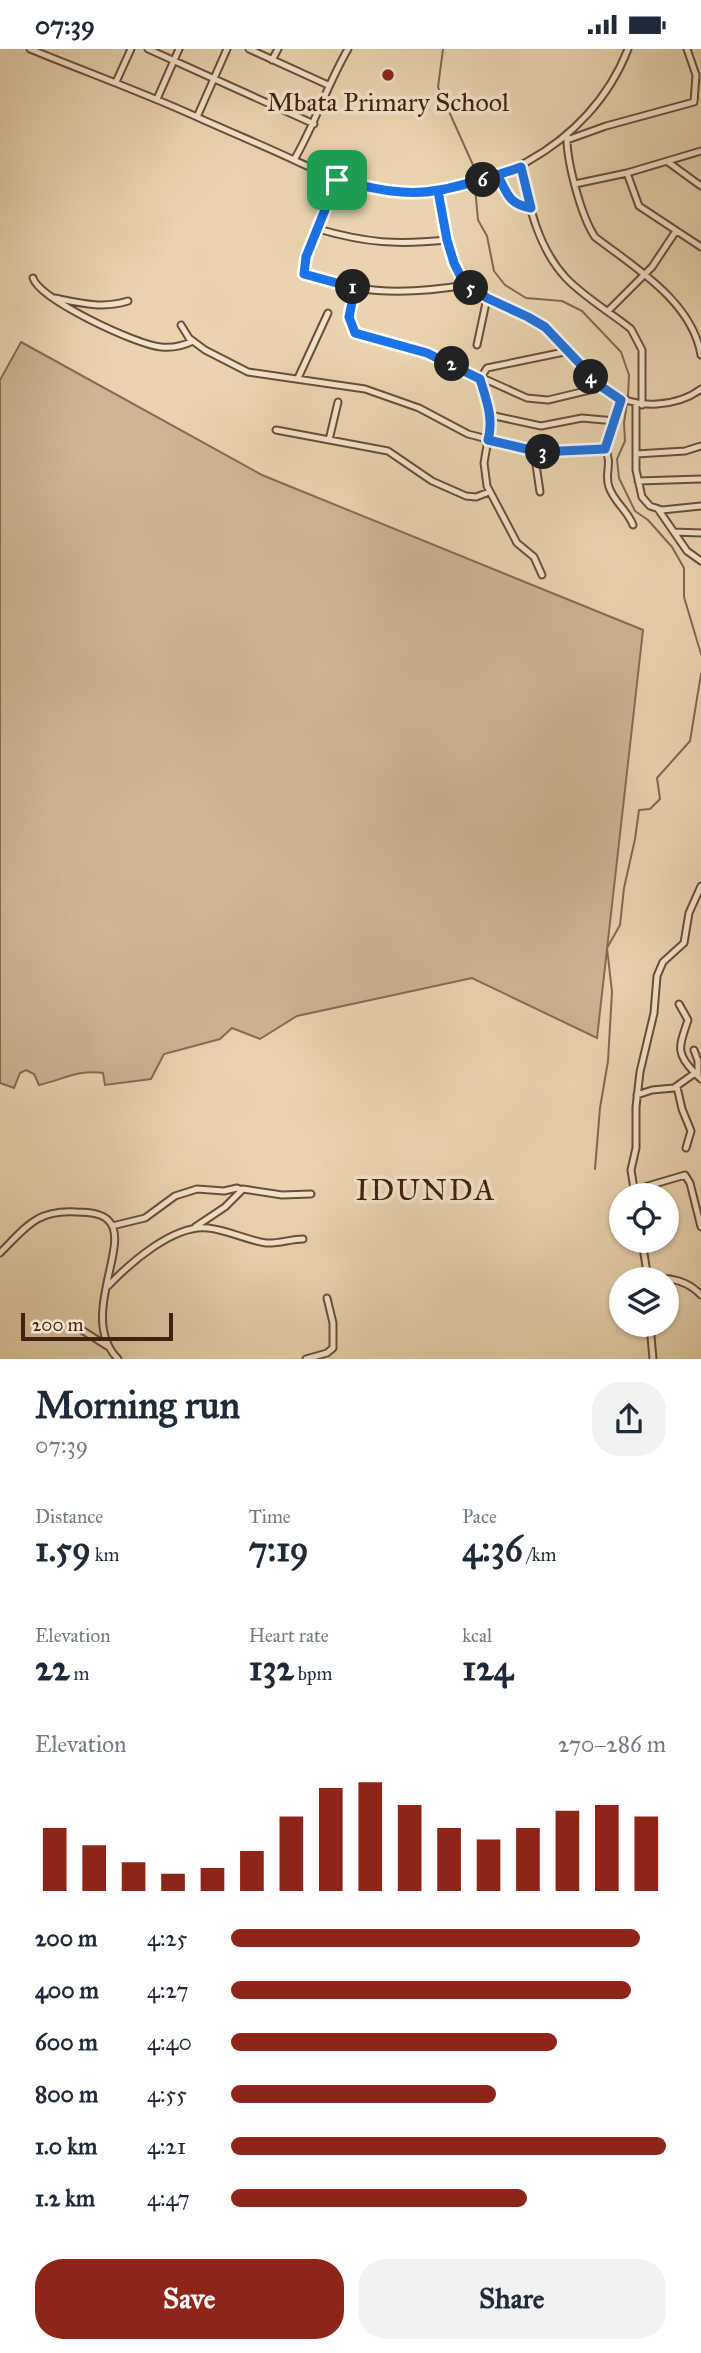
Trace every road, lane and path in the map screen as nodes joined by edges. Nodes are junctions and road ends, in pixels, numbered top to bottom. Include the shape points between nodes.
1 (30, 49) edge
2 (131, 49) edge
3 (148, 49) edge
4 (179, 49) edge
5 (227, 49) edge
6 (249, 49) edge
7 (278, 49) edge
8 (348, 49) edge
9 (628, 49) edge
10 (687, 49) edge
11 (272, 60) junction
12 (174, 61) junction
13 (214, 79) junction
14 (116, 82) junction
15 (328, 85) junction
16 (157, 99) junction
17 (698, 100) edge
18 (197, 117) junction
19 (314, 124) junction
20 (567, 137) junction
21 (701, 151) edge
22 (294, 160) junction
23 (667, 162) junction
24 (521, 167) junction
25 (627, 173) junction
26 (498, 176) junction
27 (337, 180) junction
28 (575, 184) junction
29 (701, 186) edge
30 (438, 191) junction
31 (531, 208) junction
32 (318, 229) junction
33 (676, 231) junction
34 (447, 240) junction
35 (701, 247) edge
36 (646, 273) junction
37 (33, 278) dead end
38 (466, 285) junction
39 (355, 288) junction
40 (52, 298) junction
41 (487, 298) junction
42 (128, 301) dead end
43 (608, 311) junction
44 (328, 313) dead end
45 (181, 325) dead end
46 (193, 341) junction
47 (477, 345) dead end
48 (569, 351) junction
49 (701, 355) edge
50 (299, 378) junction
51 (480, 379) junction
52 (602, 387) junction
53 (701, 389) edge
54 (621, 400) junction
55 (338, 402) dead end
56 (637, 404) junction
57 (490, 415) junction
58 (615, 421) junction
59 (276, 430) dead end
60 (329, 440) junction
61 (488, 440) junction
62 (701, 446) edge
63 (605, 449) junction
64 (534, 451) junction
65 (636, 454) junction
66 (701, 479) edge
67 (638, 481) junction
68 (489, 492) junction
69 (540, 492) dead end
70 (701, 506) edge
71 (658, 509) junction
72 (634, 525) dead end
73 (674, 532) junction
74 (701, 533) edge
75 (701, 561) edge
76 (542, 575) dead end
77 (701, 886) edge
78 (679, 1004) dead end
79 (694, 1050) dead end
80 (698, 1076) edge
81 (677, 1087) junction
82 (637, 1095) junction
83 (685, 1148) dead end
84 (633, 1183) edge
85 (663, 1183) edge
86 (242, 1190) junction
87 (311, 1194) dead end
88 (112, 1226) junction
89 (701, 1227) edge
90 (193, 1228) junction
91 (303, 1238) dead end
92 (0, 1253) edge
93 (679, 1281) edge
94 (105, 1289) junction
95 (701, 1295) edge
96 (327, 1298) dead end
97 (74, 1325) dead end
98 (651, 1337) edge
99 (108, 1348) junction
100 (116, 1359) edge
101 (306, 1359) edge
102 (653, 1359) edge

1 - 14 street
2 - 14 street
3 - 12 street
4 - 12 street
5 - 13 street
6 - 11 street
7 - 11 street
8 - 15 street
9 - 20 street via 610,85
10 - 17 street
11 - 15 street
12 - 13 street
12 - 16 street
13 - 18 street
13 - 19 street
14 - 16 street
15 - 19 street
16 - 18 street
17 - 20 street
18 - 22 street
19 - 22 street
20 - 24 street
20 - 28 street
21 - 23 street
22 - 27 street
23 - 25 street
23 - 29 street
24 - 26 street
24 - 31 street
25 - 28 street
25 - 33 street via 639,206
26 - 30 street
26 - 31 street via 511,201
27 - 30 street via 378,190
27 - 32 street
28 - 36 street via 595,237
30 - 34 street
31 - 43 street via 542,242 558,268
32 - 34 street via 383,243
32 - 39 street via 303,264 304,274
33 - 35 street
33 - 36 street
34 - 38 street
36 - 43 street
36 - 49 street via 681,313
37 - 40 street
38 - 39 street via 410,291
38 - 41 street
39 - 51 street via 349,317 355,333 427,353
40 - 42 street via 98,306
40 - 46 street via 153,346
41 - 47 street
41 - 48 street via 538,322
43 - 56 street via 631,329 642,350
44 - 50 street
45 - 46 street
46 - 50 street via 243,370
48 - 51 street via 487,368
48 - 52 street
50 - 61 street via 384,395
51 - 52 street via 536,399
51 - 57 street
52 - 54 street
53 - 56 street via 675,402
54 - 56 street
54 - 58 street
55 - 60 street
56 - 65 street
57 - 58 street via 541,426 582,418
57 - 61 street
58 - 63 street
59 - 60 street
60 - 68 street via 388,451 432,481 466,496
61 - 64 street
61 - 68 street via 484,468
62 - 65 street
63 - 64 street
63 - 72 street via 610,462 609,487
64 - 69 street
65 - 67 street
66 - 67 street
67 - 71 street via 647,504
68 - 76 street via 517,543 534,557
70 - 71 street
71 - 73 street
73 - 74 street
73 - 75 street
77 - 82 street via 689,913 684,943 659,968
78 - 80 street via 688,1020 680,1039 683,1061
79 - 80 street
80 - 81 street
81 - 82 street
81 - 83 street via 691,1131
82 - 84 street
85 - 89 street via 685,1175
86 - 87 street
86 - 88 street via 197,1189 175,1196 145,1218
86 - 90 street
88 - 92 street via 92,1213 52,1212 31,1222
88 - 94 street via 115,1250
90 - 91 street via 266,1243
90 - 94 street via 148,1251
93 - 95 street
94 - 99 street via 102,1318
96 - 101 street via 334,1345 327,1353
97 - 99 street
98 - 102 street
99 - 100 street

